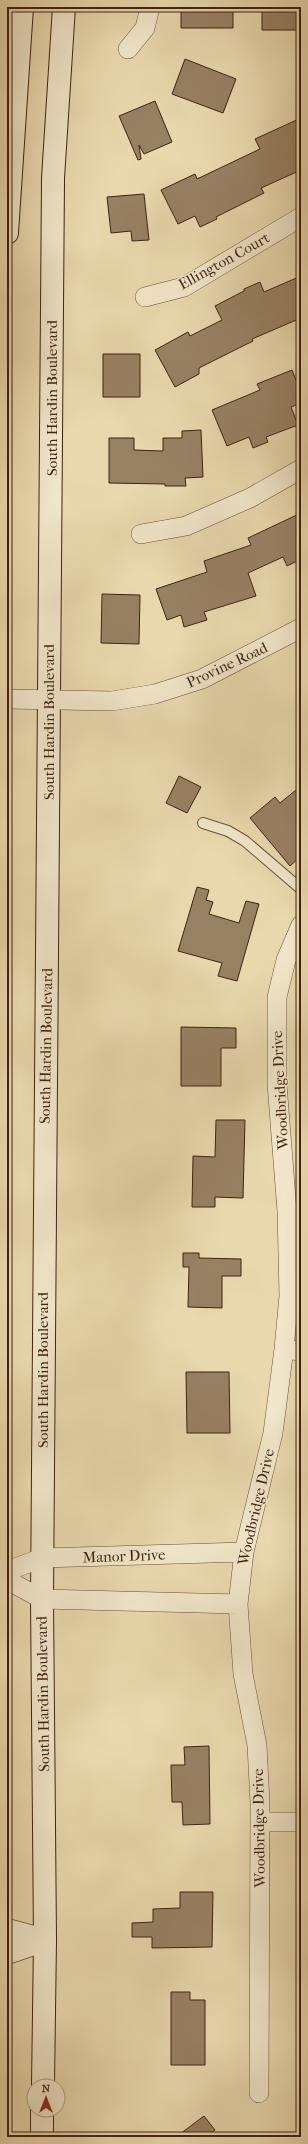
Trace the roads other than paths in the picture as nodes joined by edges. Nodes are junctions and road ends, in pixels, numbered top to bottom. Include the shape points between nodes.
1 (22, 7) edge
2 (64, 7) edge
3 (150, 7) edge
4 (128, 49) dead end
5 (301, 217) edge
6 (7, 233) edge
7 (144, 297) dead end
8 (301, 469) edge
9 (141, 534) dead end
10 (301, 628) edge
11 (7, 699) edge
12 (50, 700) junction
13 (203, 823) dead end
14 (301, 889) edge
15 (301, 925) edge
16 (293, 1350) edge
17 (244, 1552) junction
18 (42, 1558) junction
19 (7, 1571) edge
20 (7, 1580) edge
21 (42, 1599) junction
22 (238, 1604) junction
23 (260, 1822) junction
24 (301, 1822) edge
25 (7, 1930) edge
26 (45, 1940) junction
27 (7, 1953) edge
28 (43, 2078) edge
29 (259, 2093) dead end
30 (42, 2118) edge
31 (42, 2137) edge

1 - 6 main road
2 - 12 main road, South Hardin Boulevard via 53,178
3 - 4 street via 144,28
5 - 7 street, Ellington Court via 184,287
8 - 9 street via 250,498 186,526
10 - 12 street, Provine Road via 202,679 155,694 112,701
11 - 12 street, Provine Road
12 - 18 main road, South Hardin Boulevard
13 - 14 lane via 228,831 245,841
15 - 16 street, Woodbridge Drive via 286,960 277,997 277,1084 287,1210
16 - 17 street, Woodbridge Drive
17 - 18 street, Manor Drive
17 - 22 street, Woodbridge Drive
18 - 19 street, Manor Drive
18 - 21 main road, South Hardin Boulevard
20 - 21 street
21 - 22 street
21 - 26 main road, South Hardin Boulevard
22 - 23 street, Woodbridge Drive via 243,1674 257,1745
23 - 24 street
23 - 29 street, Woodbridge Drive
25 - 26 main road
26 - 27 main road
26 - 28 main road, South Hardin Boulevard
30 - 31 main road

